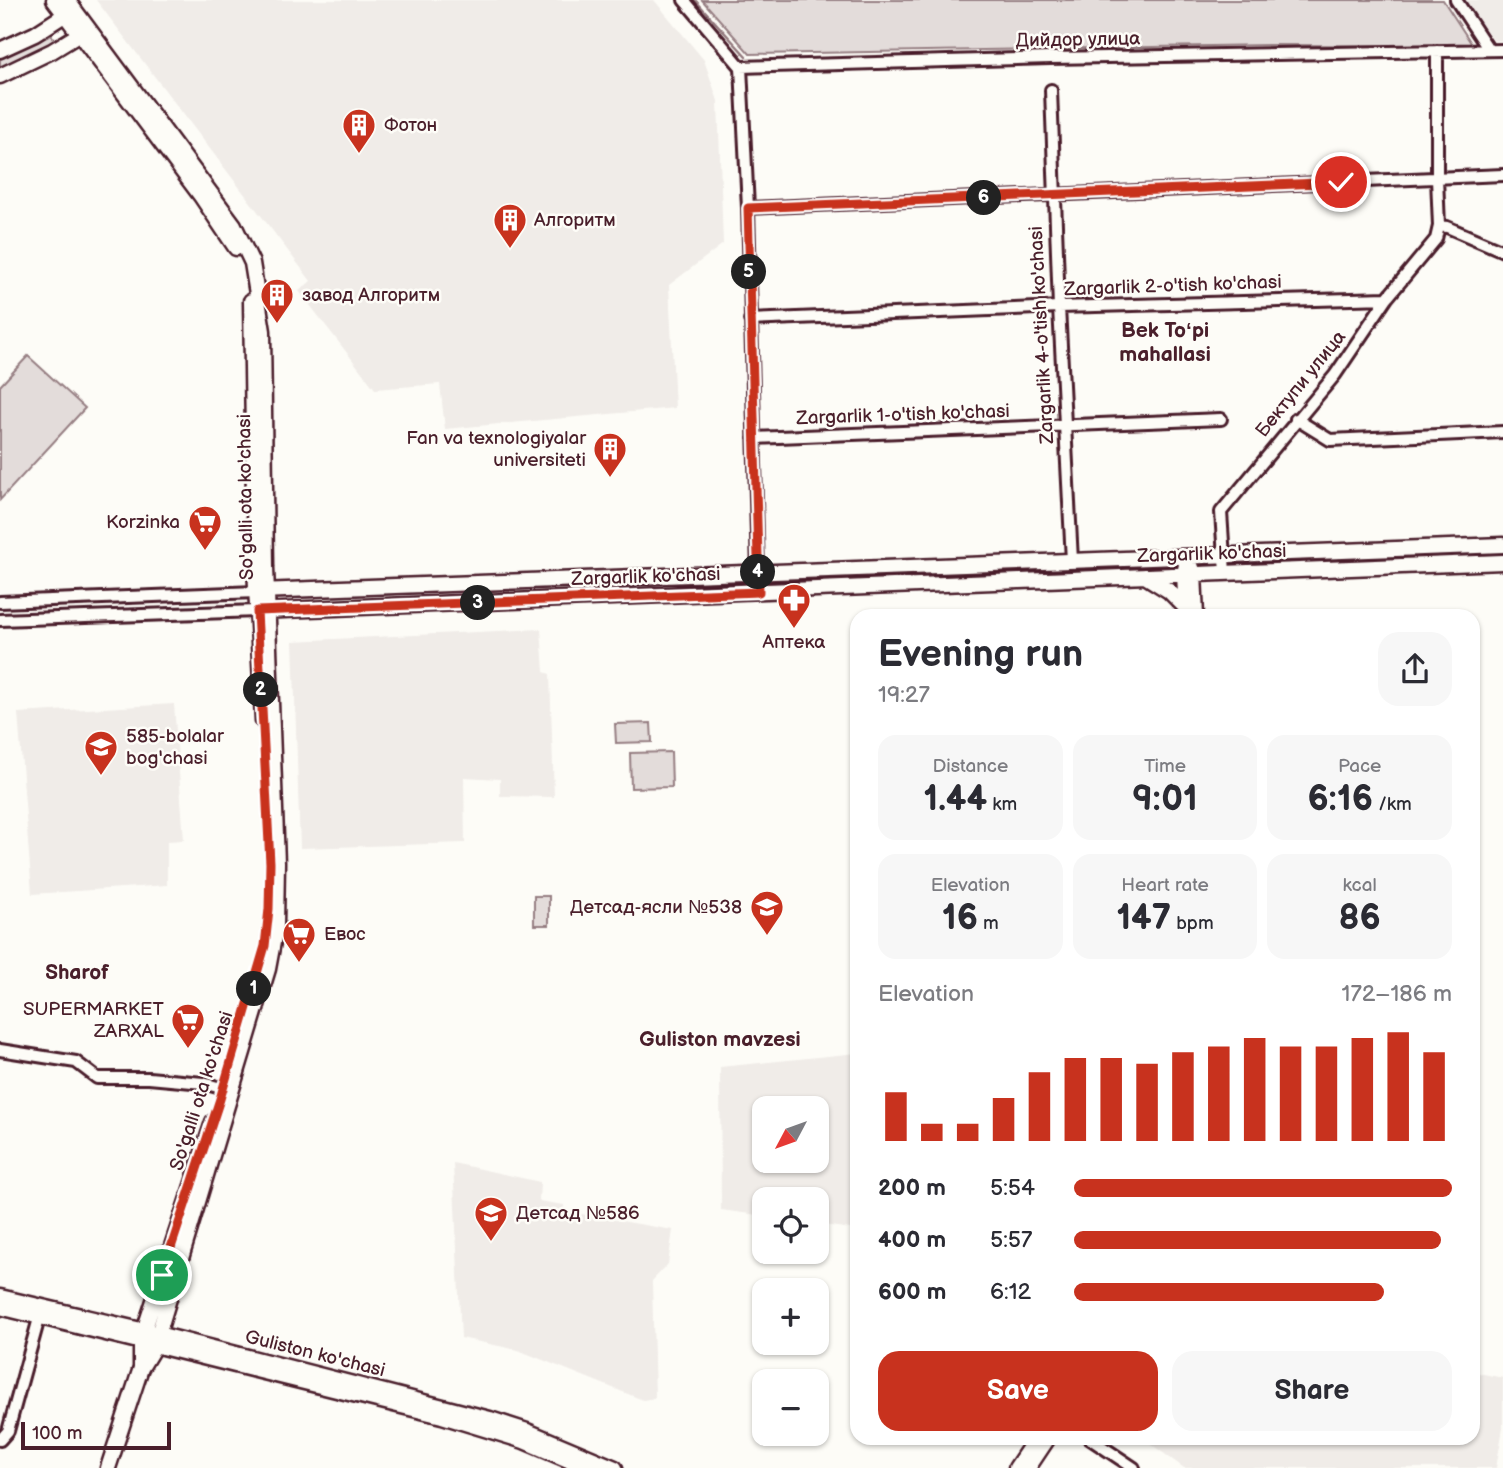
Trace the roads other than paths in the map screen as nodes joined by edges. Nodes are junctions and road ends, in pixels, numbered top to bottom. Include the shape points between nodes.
1 (54, 0) edge
2 (684, 0) edge
3 (1456, 0) edge
4 (68, 8) edge
5 (49, 25) junction
6 (84, 32) junction
7 (61, 46) junction
8 (0, 50) edge
9 (1489, 50) junction
10 (1503, 50) edge
11 (1437, 51) junction
12 (741, 67) junction
13 (0, 76) edge
14 (1051, 90) dead end
15 (1503, 175) edge
16 (1437, 178) junction
17 (1055, 195) junction
18 (748, 208) junction
19 (1439, 226) junction
20 (1503, 251) edge
21 (1387, 298) junction
22 (1059, 307) junction
23 (750, 320) junction
24 (1221, 419) dead end
25 (1296, 419) junction
26 (1065, 426) junction
27 (1503, 432) edge
28 (754, 438) junction
29 (1503, 545) edge
30 (1224, 556) junction
31 (1188, 557) junction
32 (1072, 561) junction
33 (1503, 562) edge
34 (758, 573) junction
35 (1225, 573) junction
36 (1189, 574) junction
37 (663, 576) junction
38 (1143, 576) junction
39 (1072, 579) junction
40 (261, 591) junction
41 (759, 592) junction
42 (665, 596) junction
43 (129, 597) junction
44 (0, 602) edge
45 (1185, 609) edge
46 (1189, 609) edge
47 (262, 611) junction
48 (130, 616) junction
49 (0, 620) edge
50 (0, 1050) edge
51 (228, 1090) junction
52 (0, 1297) edge
53 (0, 1307) edge
54 (41, 1312) junction
55 (149, 1338) junction
56 (0, 1440) edge
57 (1031, 1445) edge
58 (1043, 1445) edge
59 (1100, 1445) edge
60 (108, 1468) edge
61 (587, 1468) edge
62 (615, 1468) edge
63 (1016, 1468) edge
64 (1028, 1468) edge
65 (1134, 1468) edge

1 - 4 main road, So'galli ota ko'chasi
2 - 12 street
3 - 9 street
4 - 5 main road
4 - 6 main road, So'galli ota ko'chasi
5 - 7 main road via 61,33
5 - 8 main road
6 - 7 main road
6 - 40 main road, So'galli ota ko'chasi via 222,207 252,262 262,331
7 - 13 main road
9 - 10 street, Дийдор улица
9 - 11 street, Дийдор улица
11 - 12 street, Дийдор улица
11 - 16 street
12 - 18 street
14 - 17 street, Zargarlik 4-o'tish ko'chasi
15 - 16 street
16 - 17 street
16 - 19 street
17 - 18 street
17 - 22 street, Zargarlik 4-o'tish ko'chasi
18 - 23 street
19 - 20 street
19 - 21 street, Бектупи улица via 1436,239
21 - 22 street, Zargarlik 2-o'tish ko'chasi
21 - 25 street, Бектупи улица via 1335,375
22 - 23 street, Zargarlik 2-o'tish ko'chasi
22 - 26 street, Zargarlik 4-o'tish ko'chasi
23 - 28 street
24 - 26 street, Zargarlik 1-o'tish ko'chasi
25 - 27 street via 1330,440
25 - 30 street, Бектупи улица via 1221,512
26 - 28 street, Zargarlik 1-o'tish ko'chasi
26 - 32 street, Zargarlik 4-o'tish ko'chasi
28 - 34 street
29 - 30 main road, Zargarlik ko'chasi
30 - 31 main road, Zargarlik ko'chasi
30 - 35 street, Бектупи улица
31 - 32 main road, Zargarlik ko'chasi
31 - 36 main road
32 - 34 main road, Zargarlik ko'chasi
32 - 39 main road, Zargarlik 4-o'tish ko'chasi
33 - 35 main road, Zargarlik ko'chasi
34 - 37 main road, Zargarlik ko'chasi
34 - 41 main road
35 - 36 main road, Zargarlik ko'chasi
36 - 38 main road, Zargarlik ko'chasi
36 - 46 main road
37 - 40 main road, Zargarlik ko'chasi
37 - 42 main road
38 - 39 main road, Zargarlik ko'chasi
38 - 45 main road via 1169,591
39 - 41 main road, Zargarlik ko'chasi
40 - 43 street, Zargarlik ko'chasi
40 - 47 main road, So'galli ota ko'chasi
41 - 42 main road, Zargarlik ko'chasi
42 - 47 main road, Zargarlik ko'chasi
43 - 44 street, Zargarlik ko'chasi
43 - 48 street
47 - 48 street, Zargarlik ko'chasi
47 - 51 main road, So'galli ota ko'chasi via 269,909 260,967
48 - 49 street, Zargarlik ko'chasi
50 - 51 street via 76,1062 97,1078 206,1083
51 - 55 main road, So'galli ota ko'chasi
52 - 54 main road, Guliston ko'chasi
53 - 54 main road, Guliston ko'chasi
54 - 55 main road, Guliston ko'chasi
54 - 56 street via 8,1431
55 - 60 main road, So'galli ota ko'chasi
55 - 61 main road, Guliston ko'chasi via 485,1428
55 - 62 main road, Guliston ko'chasi via 490,1419
57 - 63 main road
58 - 64 main road
59 - 65 street

